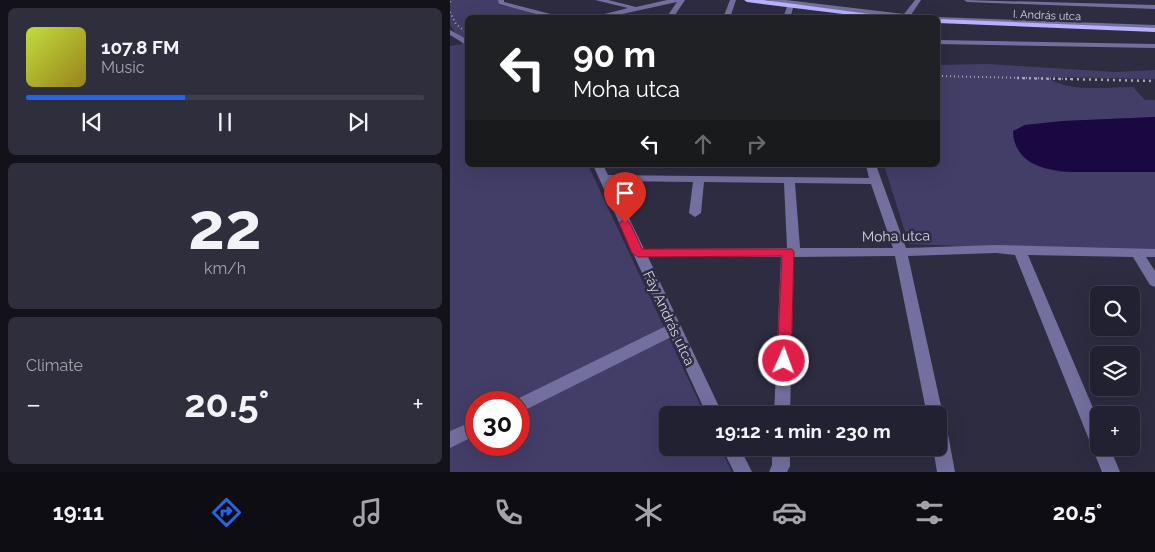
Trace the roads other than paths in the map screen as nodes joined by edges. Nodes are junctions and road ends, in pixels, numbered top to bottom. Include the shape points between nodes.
1 (501, 0) edge
2 (598, 0) edge
3 (677, 0) edge
4 (682, 0) edge
5 (734, 0) edge
6 (747, 0) edge
7 (770, 0) edge
8 (918, 0) edge
9 (967, 0) edge
10 (791, 5) junction
11 (1155, 7) edge
12 (637, 8) junction
13 (551, 15) edge
14 (615, 15) edge
15 (671, 15) edge
16 (727, 15) edge
17 (787, 15) edge
18 (873, 15) edge
19 (907, 15) joint
20 (940, 20) edge
21 (1155, 29) edge
22 (450, 32) edge
23 (465, 42) edge
24 (940, 42) edge
25 (1155, 46) edge
26 (872, 167) edge
27 (601, 171) edge
28 (699, 178) junction
29 (790, 181) junction
30 (875, 181) junction
31 (695, 213) dead end
32 (1020, 251) junction
33 (791, 252) junction
34 (901, 252) junction
35 (638, 253) junction
36 (1137, 253) junction
37 (1155, 253) edge
38 (1155, 282) edge
39 (674, 329) junction
40 (530, 401) edge
41 (711, 406) edge
42 (782, 406) edge
43 (933, 406) edge
44 (1090, 421) edge
45 (465, 432) edge
46 (450, 440) edge
47 (735, 456) edge
48 (781, 456) edge
49 (943, 456) edge
50 (1104, 456) edge
51 (742, 472) edge
52 (778, 472) edge
53 (946, 472) edge
54 (1111, 472) edge

1 - 13 street via 501,3
2 - 12 street
3 - 12 street
4 - 15 street
5 - 16 street
6 - 10 main road
7 - 19 street
8 - 19 street
9 - 11 street
10 - 17 street
10 - 18 main road
12 - 14 street
20 - 21 main road, I. András utca
22 - 23 street
24 - 25 street
26 - 30 street
27 - 28 street
27 - 35 street, Fáy András utca
28 - 29 street
28 - 31 street
29 - 30 street
29 - 33 street
30 - 34 street
32 - 34 street, Moha utca
32 - 36 street, Moha utca
32 - 44 street
33 - 34 street, Moha utca
33 - 35 street, Moha utca
33 - 42 street
34 - 43 street
35 - 39 street, Fáy András utca
36 - 37 street, Moha utca
36 - 38 street
39 - 40 street
39 - 41 street, Fáy András utca
45 - 46 street
47 - 51 street
48 - 52 street
49 - 53 street
50 - 54 street

